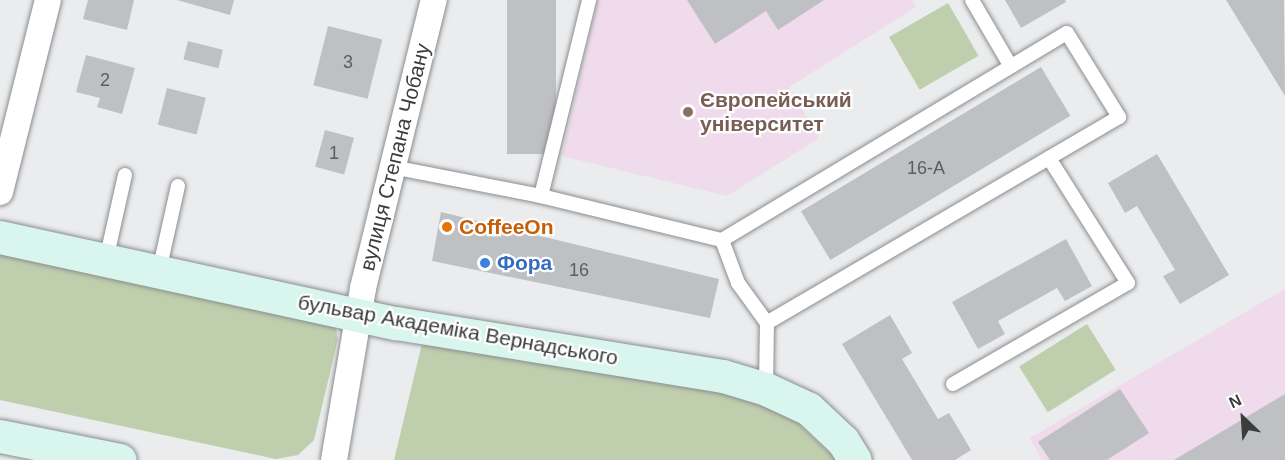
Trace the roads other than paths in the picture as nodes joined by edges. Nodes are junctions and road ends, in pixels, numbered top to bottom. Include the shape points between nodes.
1 (48, 0) edge
2 (434, 0) edge
3 (590, 0) edge
4 (972, 0) edge
5 (1010, 65) junction
6 (1049, 158) junction
7 (392, 167) junction
8 (125, 175) dead end
9 (178, 186) dead end
10 (0, 192) edge
11 (541, 196) junction
12 (0, 237) edge
13 (723, 240) junction
14 (106, 260) junction
15 (159, 271) junction
16 (359, 314) junction
17 (767, 323) junction
18 (953, 384) dead end
19 (766, 389) junction
20 (0, 436) edge
21 (120, 460) edge
22 (334, 460) edge
23 (855, 460) edge

1 - 10 street
2 - 7 street, вулиця Степана Чобану
3 - 11 lane
4 - 5 lane
5 - 6 lane via 1067,33 1119,117
5 - 13 lane
6 - 17 lane
6 - 18 lane via 1128,283
7 - 11 lane
7 - 16 street, вулиця Степана Чобану
8 - 14 lane
9 - 15 lane
11 - 13 lane
12 - 14 main road, бульвар Академіка Вернадського
13 - 17 lane via 738,283
14 - 15 main road, бульвар Академіка Вернадського
15 - 16 main road, бульвар Академіка Вернадського
16 - 19 main road, бульвар Академіка Вернадського via 558,351 723,376
16 - 22 street, вулиця Степана Чобану
17 - 19 lane
19 - 23 main road, бульвар Академіка Вернадського via 809,408 843,441
20 - 21 main road

